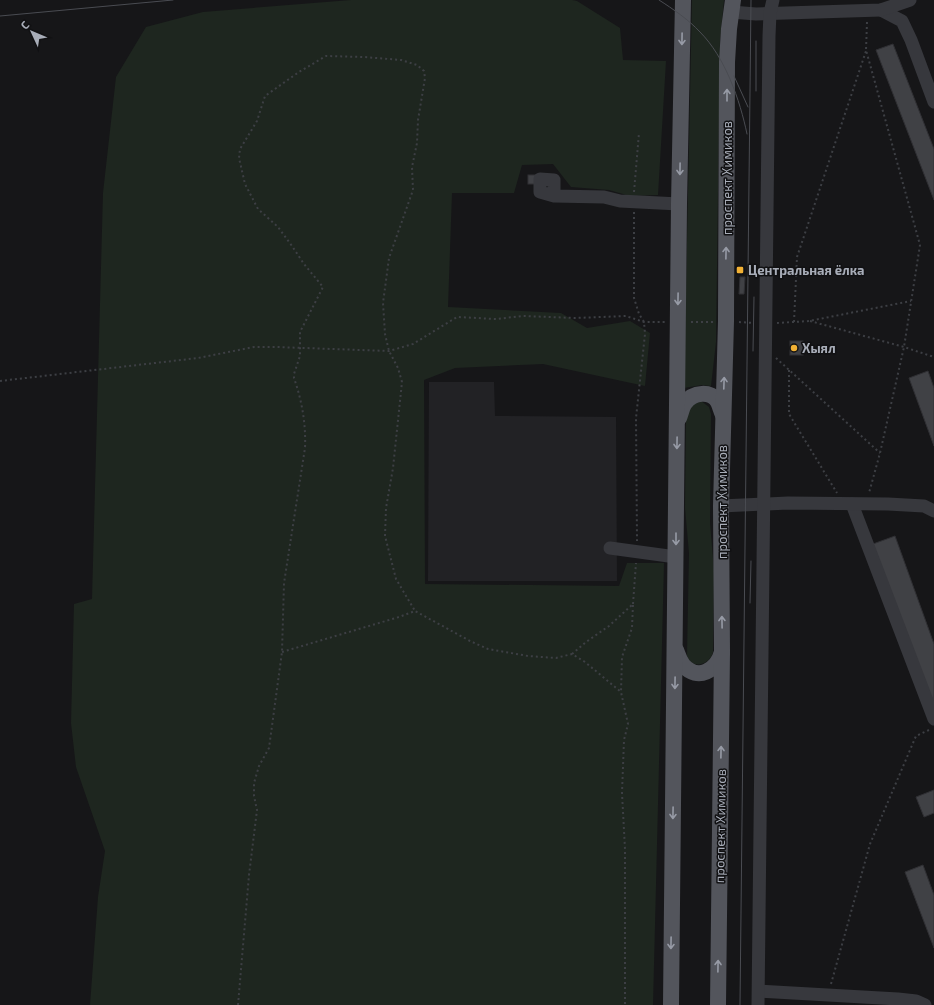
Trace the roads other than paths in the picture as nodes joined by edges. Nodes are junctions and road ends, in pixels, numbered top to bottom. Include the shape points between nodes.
1 (683, 0) edge
2 (773, 0) edge
3 (910, 0) edge
4 (732, 6) edge
5 (881, 10) junction
6 (770, 13) junction
7 (934, 102) edge
8 (554, 196) dead end
9 (679, 204) junction
10 (723, 415) junction
11 (677, 423) junction
12 (764, 504) junction
13 (848, 504) junction
14 (721, 506) junction
15 (934, 511) edge
16 (610, 548) dead end
17 (676, 557) junction
18 (675, 646) junction
19 (722, 652) junction
20 (934, 719) edge
21 (759, 991) junction
22 (846, 1000) edge
23 (899, 1002) edge
24 (671, 1005) edge
25 (718, 1005) edge
26 (758, 1005) edge
27 (925, 1005) edge

1 -> 9 main road
2 - 6 street
3 - 5 street
4 - 6 street
10 -> 4 main road, проспект Химиков via 727,62
5 - 6 street
5 - 7 street via 902,21
6 - 12 street
8 - 9 street via 604,197 620,201
9 -> 11 main road
10 - 11 main road via 714,398 707,394 698,394 685,403
10 - 14 main road, проспект Химиков
11 -> 17 main road
12 - 13 street
12 - 14 street
12 - 21 street
13 - 15 street via 924,506
13 - 20 street
19 -> 14 main road, проспект Химиков
16 - 17 street
17 - 18 main road
18 - 19 main road via 684,666 699,673 715,666
18 -> 24 main road
25 -> 19 main road, проспект Химиков
21 - 22 street via 828,995
21 - 26 street
22 - 23 street
23 - 27 street via 916,1000

